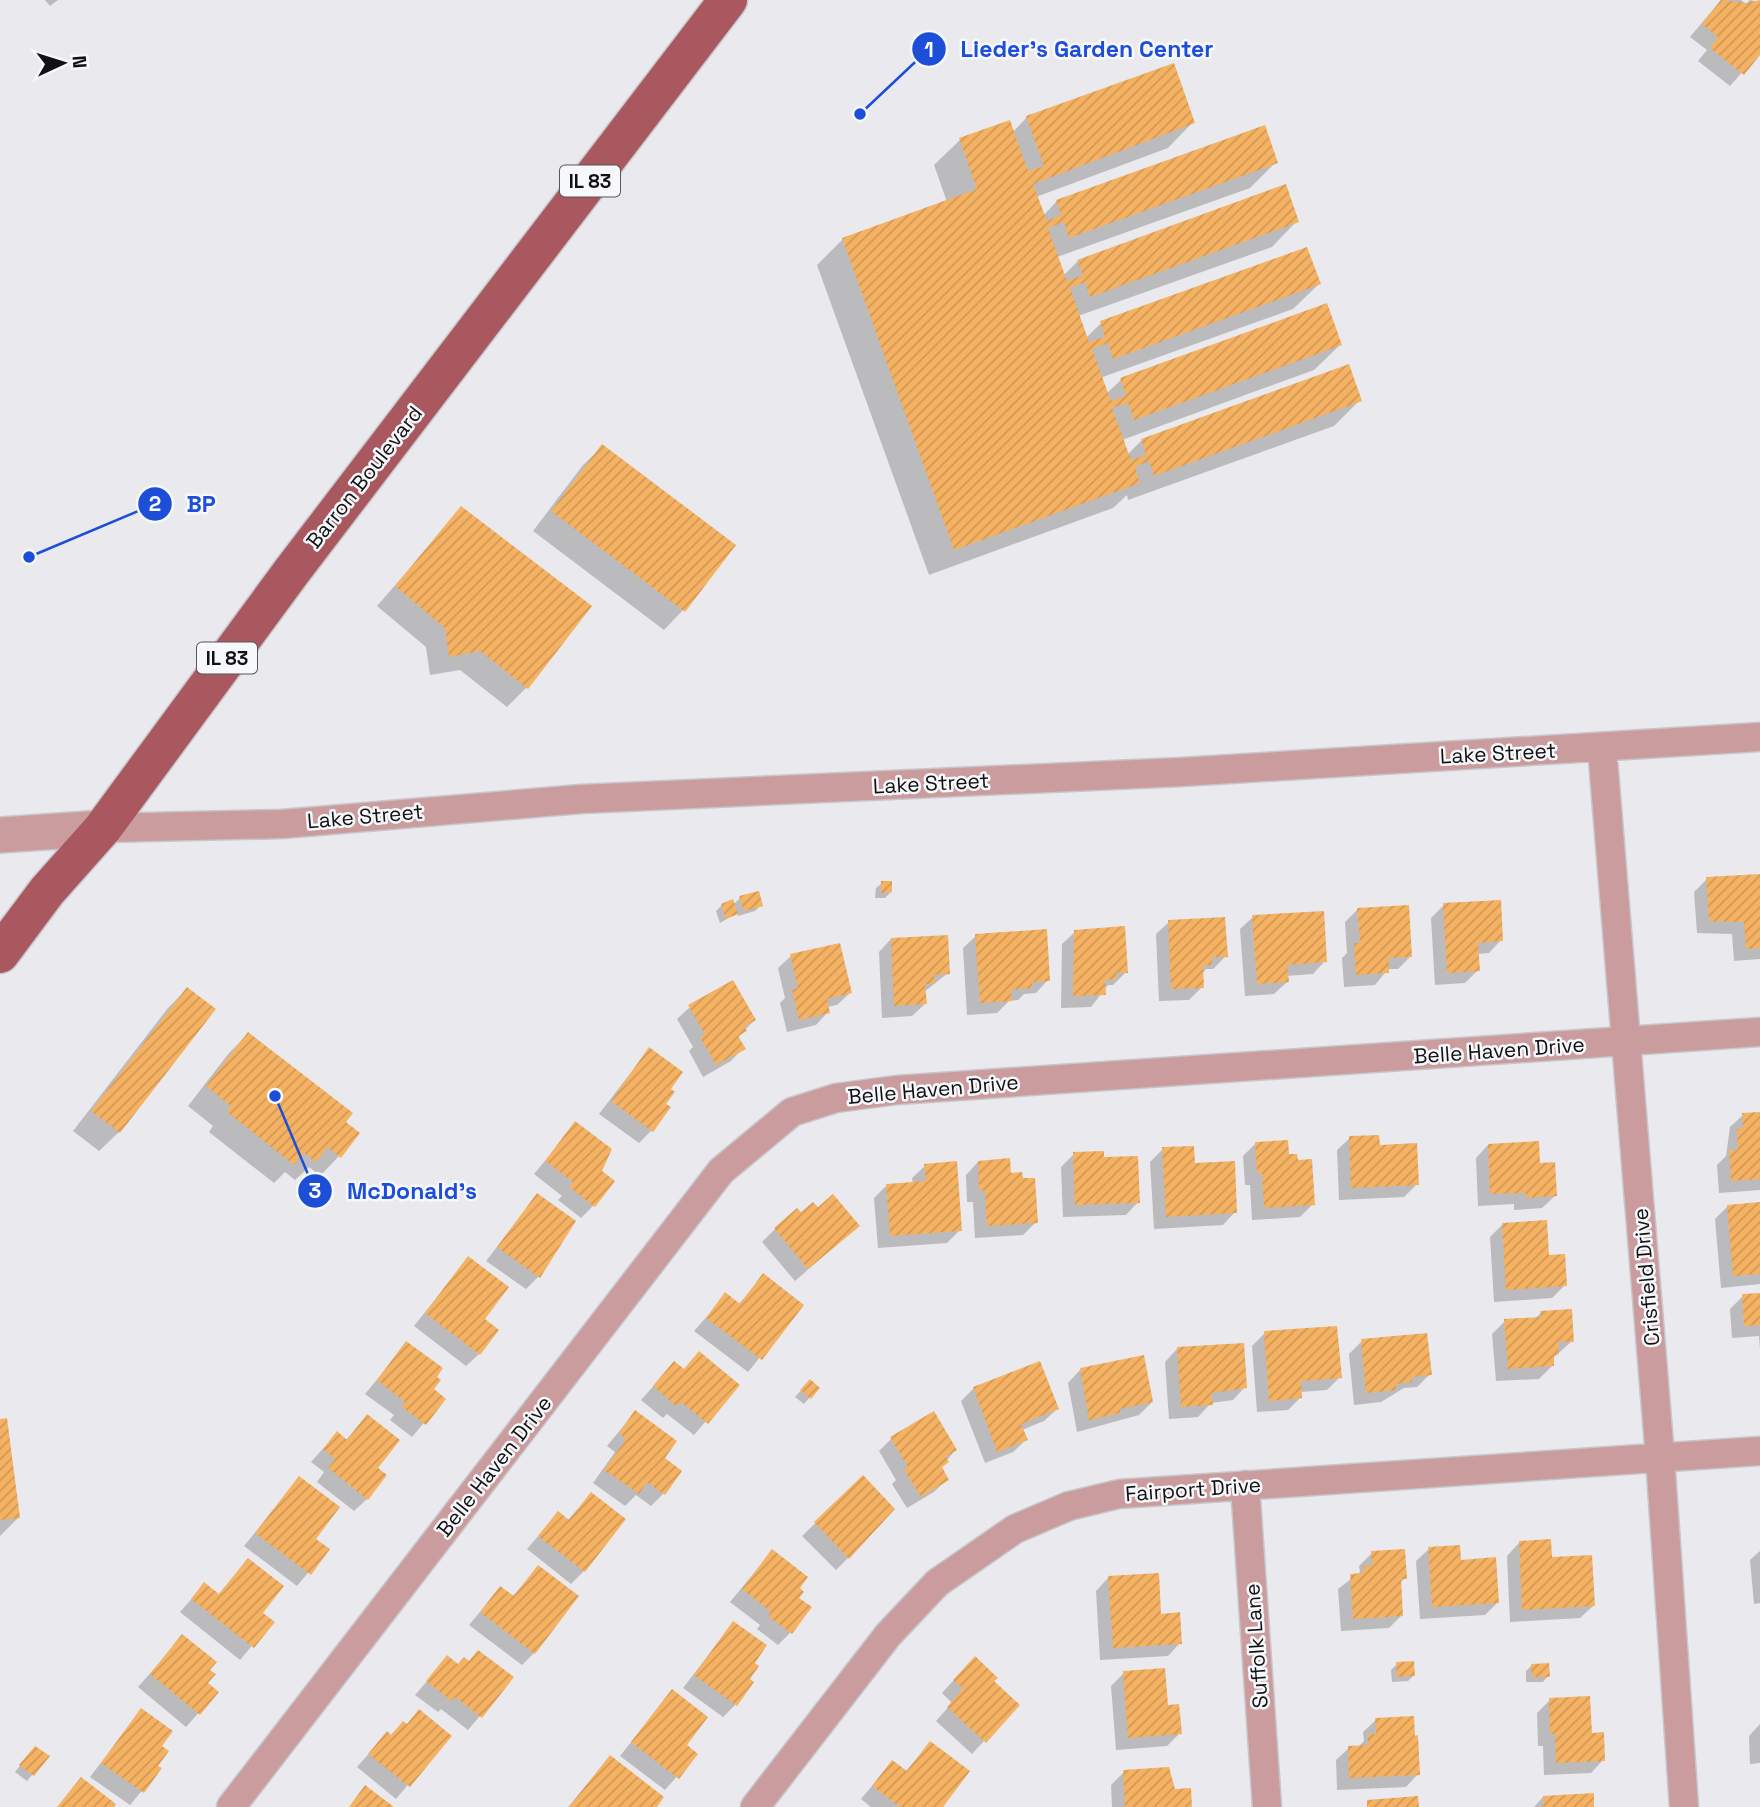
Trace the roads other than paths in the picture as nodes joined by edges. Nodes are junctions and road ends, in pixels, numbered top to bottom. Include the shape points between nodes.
1 (728, 0) edge
2 (1760, 737) edge
3 (1602, 747) junction
4 (103, 828) junction
5 (0, 835) edge
6 (0, 954) edge
7 (1760, 1032) edge
8 (1626, 1041) junction
9 (1760, 1451) edge
10 (1660, 1457) junction
11 (1245, 1485) junction
12 (231, 1807) edge
13 (755, 1807) edge
14 (1267, 1807) edge
15 (1684, 1807) edge

1 - 4 main road, Barron Boulevard / IL 83 via 298,563
2 - 3 street, Lake Street
3 - 4 street, Lake Street via 1181,772 581,799 282,824
3 - 8 street, Crisfield Drive
4 - 5 street
4 - 6 main road, Barron Boulevard / IL 83
7 - 8 street, Belle Haven Drive
8 - 10 street, Crisfield Drive
8 - 12 street, Belle Haven Drive via 897,1090 836,1098 792,1112 721,1171
9 - 10 street, Fairport Drive
10 - 11 street, Fairport Drive
10 - 15 street, Crisfield Drive
11 - 13 street, Fairport Drive via 1119,1494 1069,1506 1015,1529 937,1583 888,1635
11 - 14 street, Suffolk Lane

